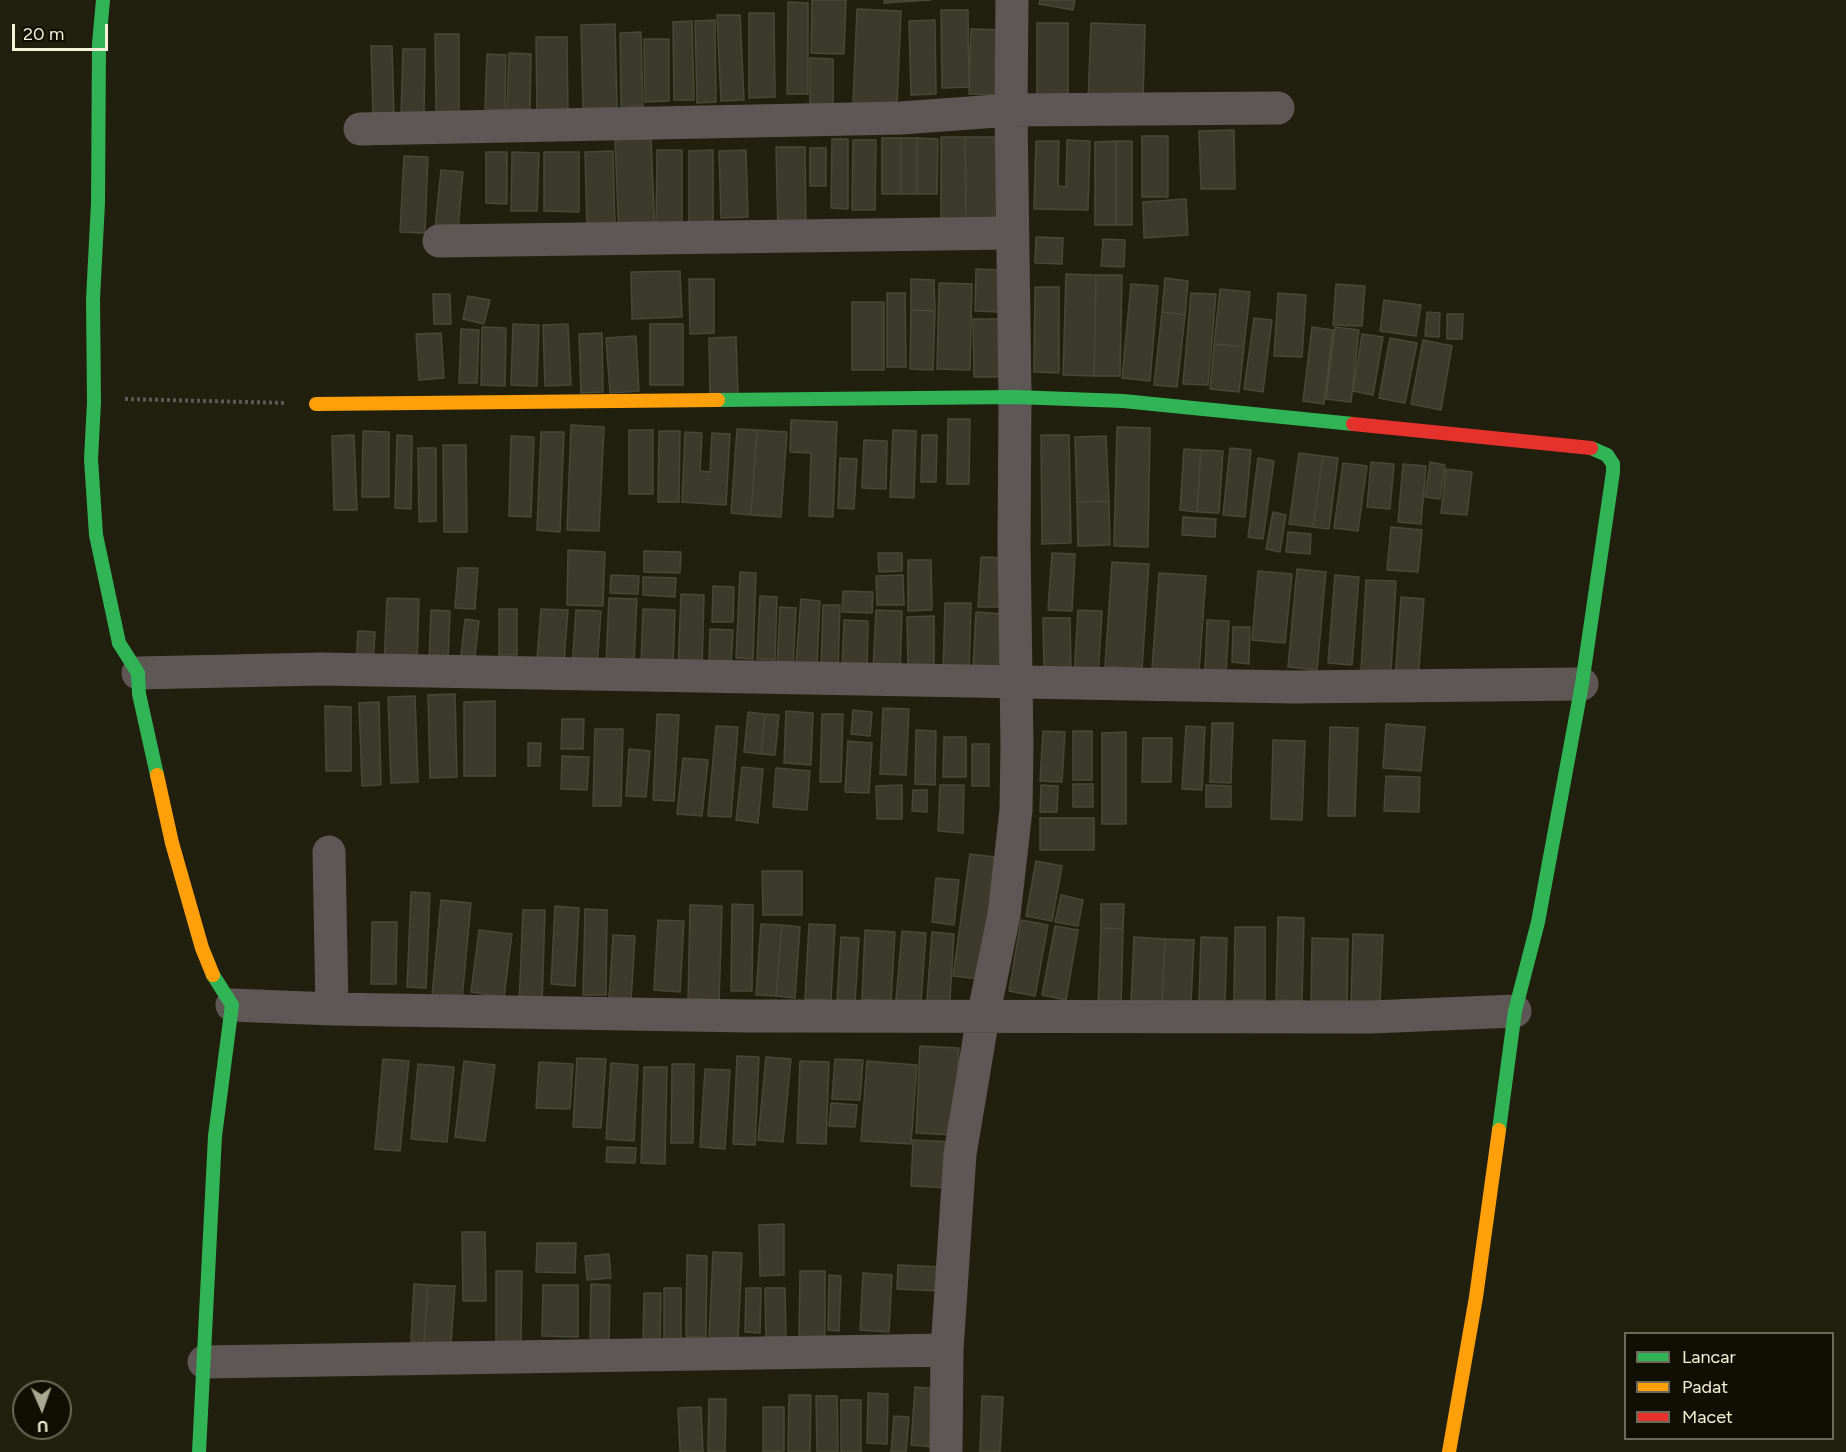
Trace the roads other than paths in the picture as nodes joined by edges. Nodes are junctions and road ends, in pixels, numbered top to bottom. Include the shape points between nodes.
1 (103, 0) edge
2 (1012, 0) edge
3 (1278, 108) dead end
4 (1011, 110) junction
5 (360, 129) dead end
6 (1012, 233) junction
7 (439, 242) dead end
8 (1015, 397) junction
9 (316, 404) road end
10 (138, 673) junction
11 (1017, 682) junction
12 (1582, 684) junction
13 (329, 852) dead end
14 (231, 1005) junction
15 (332, 1009) junction
16 (1515, 1011) junction
17 (983, 1017) junction
18 (947, 1350) junction
19 (204, 1362) junction
20 (199, 1452) edge
21 (946, 1452) edge
22 (1449, 1452) edge

1 - 10 street via 91,459 96,535 119,642
2 - 4 street
3 - 4 street
4 - 5 street via 901,118
4 - 6 street
6 - 7 street
6 - 8 street
8 - 9 street
8 - 11 street
8 - 12 street via 1123,401 1602,451 1610,459 1613,472
10 - 11 street via 320,669
10 - 14 street via 137,687 172,843 206,958
11 - 12 street via 1293,687
11 - 17 street via 1013,839 1004,915
12 - 16 street via 1539,922
13 - 15 street
14 - 15 street
14 - 19 street via 215,1136
15 - 17 street
16 - 17 street via 1371,1017
16 - 22 street via 1476,1297
17 - 18 street via 960,1154
18 - 19 street
18 - 21 street
19 - 20 street

